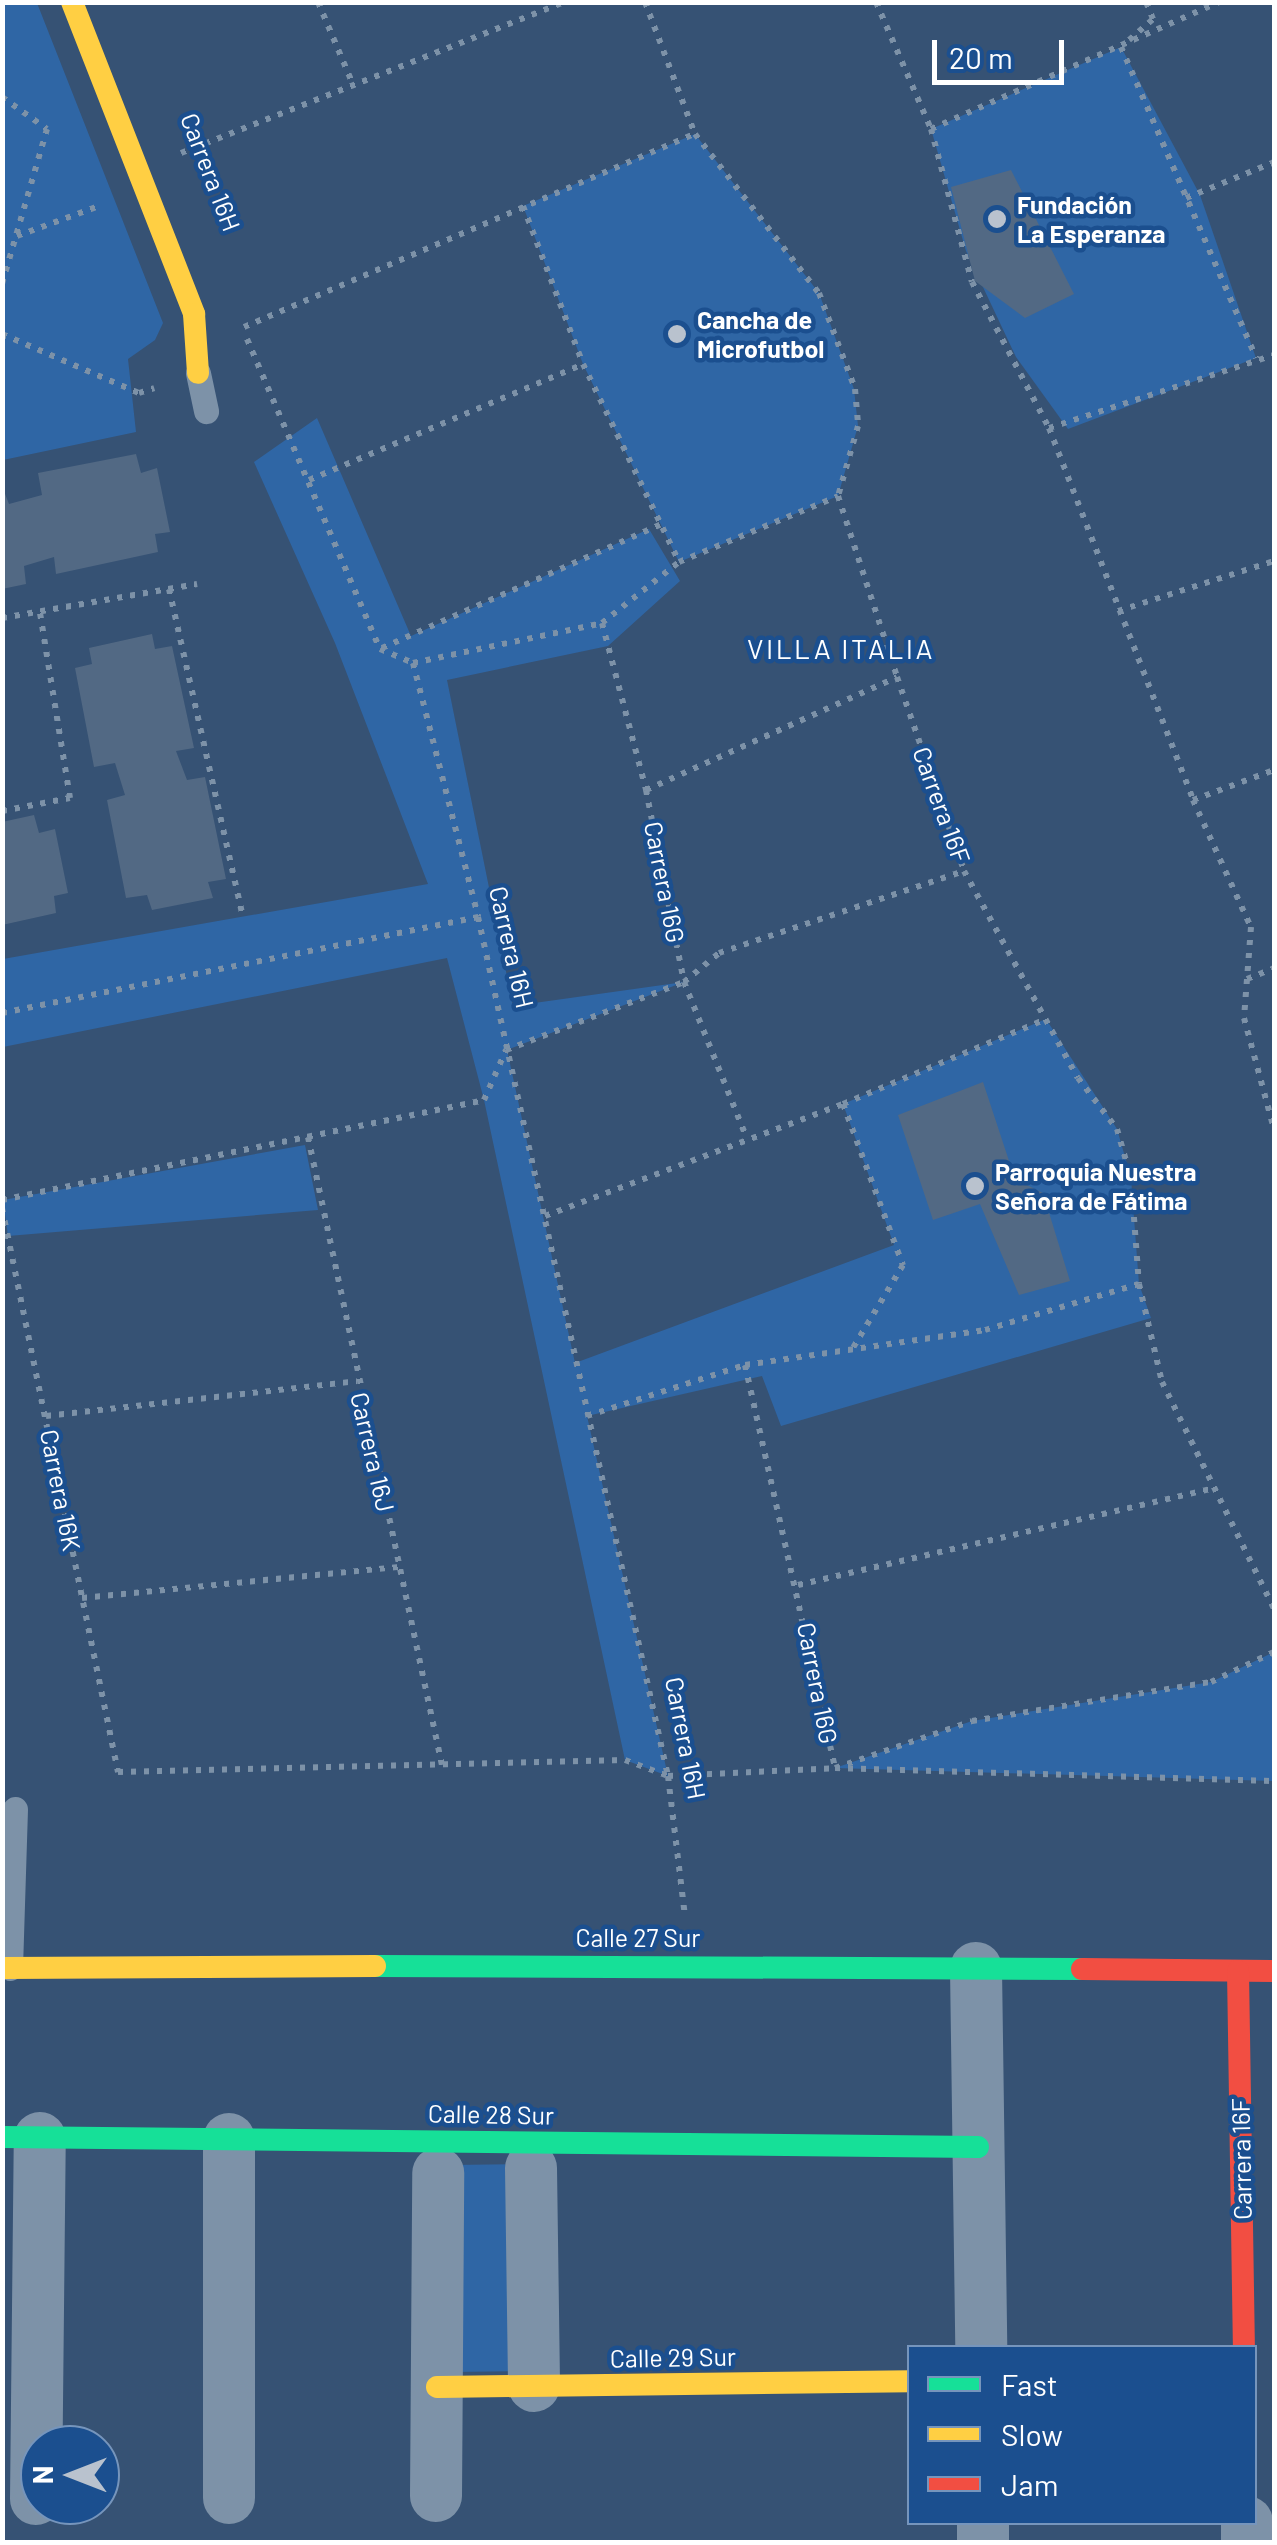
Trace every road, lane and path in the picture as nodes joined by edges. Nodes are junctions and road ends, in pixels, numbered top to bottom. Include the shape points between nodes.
1 (72, 2) edge
2 (318, 2) edge
3 (564, 2) edge
4 (645, 2) edge
5 (876, 2) edge
6 (1146, 2) edge
7 (1220, 2) edge
8 (1120, 47) junction
9 (352, 82) junction
10 (2, 96) edge
11 (931, 128) junction
12 (696, 134) junction
13 (168, 138) dead end
14 (175, 155) junction
15 (1274, 162) edge
16 (182, 172) dead end
17 (1186, 198) junction
18 (106, 204) dead end
19 (523, 206) junction
20 (16, 237) junction
21 (2, 284) edge
22 (236, 310) dead end
23 (242, 327) junction
24 (2, 334) edge
25 (1274, 354) edge
26 (1256, 358) junction
27 (583, 364) junction
28 (198, 373) junction
29 (206, 411) dead end
30 (1050, 428) junction
31 (309, 480) junction
32 (838, 496) junction
33 (660, 525) junction
34 (1274, 561) edge
35 (679, 562) junction
36 (197, 584) dead end
37 (169, 589) junction
38 (1118, 611) junction
39 (40, 612) junction
40 (2, 618) edge
41 (602, 623) junction
42 (380, 649) junction
43 (412, 663) junction
44 (897, 677) junction
45 (1274, 770) edge
46 (646, 790) junction
47 (1193, 800) junction
48 (2, 811) edge
49 (964, 870) junction
50 (242, 917) dead end
51 (478, 917) junction
52 (1274, 968) edge
53 (1246, 980) junction
54 (684, 982) junction
55 (2, 1013) edge
56 (1046, 1019) junction
57 (506, 1050) junction
58 (843, 1104) junction
59 (1274, 1129) edge
60 (746, 1136) junction
61 (308, 1138) junction
62 (2, 1200) edge
63 (2, 1208) edge
64 (544, 1216) junction
65 (1139, 1284) junction
66 (852, 1349) junction
67 (745, 1366) junction
68 (357, 1381) junction
69 (46, 1416) junction
70 (587, 1416) junction
71 (1211, 1489) junction
72 (399, 1567) junction
73 (798, 1585) junction
74 (82, 1598) junction
75 (1274, 1609) edge
76 (1274, 1652) edge
77 (442, 1766) junction
78 (835, 1768) junction
79 (668, 1776) junction
80 (1274, 1782) edge
81 (16, 1809) dead end
82 (690, 1964) junction
83 (6, 1968) edge
84 (976, 1968) junction
85 (1238, 1971) junction
86 (1274, 1971) edge
87 (21, 2137) edge
88 (230, 2139) junction
89 (978, 2147) junction
90 (531, 2168) dead end
91 (438, 2173) dead end
92 (981, 2345) edge
93 (1244, 2345) edge
94 (907, 2381) edge
95 (534, 2386) junction
96 (437, 2387) junction
97 (33, 2425) edge
98 (436, 2496) dead end
99 (230, 2498) dead end

1 - 28 street via 194,314
2 - 9 path
3 - 9 path
4 - 12 path
5 - 11 path
6 - 8 path via 1153,19
7 - 8 path
8 - 11 path
8 - 17 path
9 - 14 path
10 - 20 path via 47,128
11 - 30 path via 972,282
12 - 19 path
12 - 32 path via 819,292 854,389 858,426
13 - 14 path, Carrera 16H
14 - 16 path, Carrera 16H
15 - 17 path
17 - 26 path
18 - 20 path
19 - 23 path
19 - 27 path
20 - 21 path
22 - 23 path
23 - 31 path
24 - 28 path via 138,393
25 - 26 path
26 - 30 path
27 - 31 path
27 - 33 path
28 - 29 lane
30 - 38 path
31 - 42 path
32 - 35 path
32 - 44 path, Carrera 16F
33 - 35 path
33 - 42 path
34 - 38 path
35 - 41 path
36 - 37 path
37 - 39 path
37 - 50 path
38 - 47 path
39 - 40 path
39 - 48 path via 70,798
41 - 43 path
41 - 46 path, Carrera 16G
42 - 43 path
43 - 51 path, Carrera 16H
44 - 46 path
44 - 49 path, Carrera 16F
45 - 47 path
46 - 54 path, Carrera 16G
47 - 53 path via 1251,927
49 - 54 path via 719,953
49 - 56 path, Carrera 16F
51 - 55 path
51 - 57 path, Carrera 16H
52 - 53 path
53 - 59 path via 1244,1018
54 - 57 path
54 - 60 path, Carrera 16G
56 - 58 path
56 - 65 path, Carrera 16F via 1117,1129 1131,1178
57 - 61 path via 484,1100
57 - 64 path, Carrera 16H
58 - 60 path
58 - 66 path via 903,1265
60 - 64 path
61 - 62 path
61 - 68 path, Carrera 16J
63 - 69 path, Carrera 16K
64 - 70 path, Carrera 16H
65 - 66 path via 985,1330
65 - 71 path, Carrera 16F via 1162,1382
66 - 67 path
67 - 70 path
67 - 73 path, Carrera 16G
68 - 69 path
68 - 72 path, Carrera 16J
69 - 74 path, Carrera 16K
70 - 79 path, Carrera 16H
71 - 73 path
71 - 75 path, Carrera 16F
72 - 74 path
72 - 77 path, Carrera 16J
73 - 78 path, Carrera 16G
74 - 77 path, Carrera 16K via 118,1772
76 - 78 path via 1211,1682 972,1721
77 - 79 path via 625,1760
78 - 79 path
78 - 80 path
79 - 82 path, Carrera 16H
81 - 83 lane
82 - 83 street, Calle 27 Sur
82 - 84 street, Calle 27 Sur
84 - 85 street, Calle 27 Sur
84 - 89 street
85 - 86 street, Calle 27 Sur
85 - 93 street, Carrera 16F
87 - 88 street, Calle 28 Sur
87 - 97 street
88 - 89 street, Calle 28 Sur
88 - 99 street
89 - 92 street
90 - 95 street
91 - 96 street
94 - 95 street, Calle 29 Sur
95 - 96 street, Calle 29 Sur
96 - 98 street

